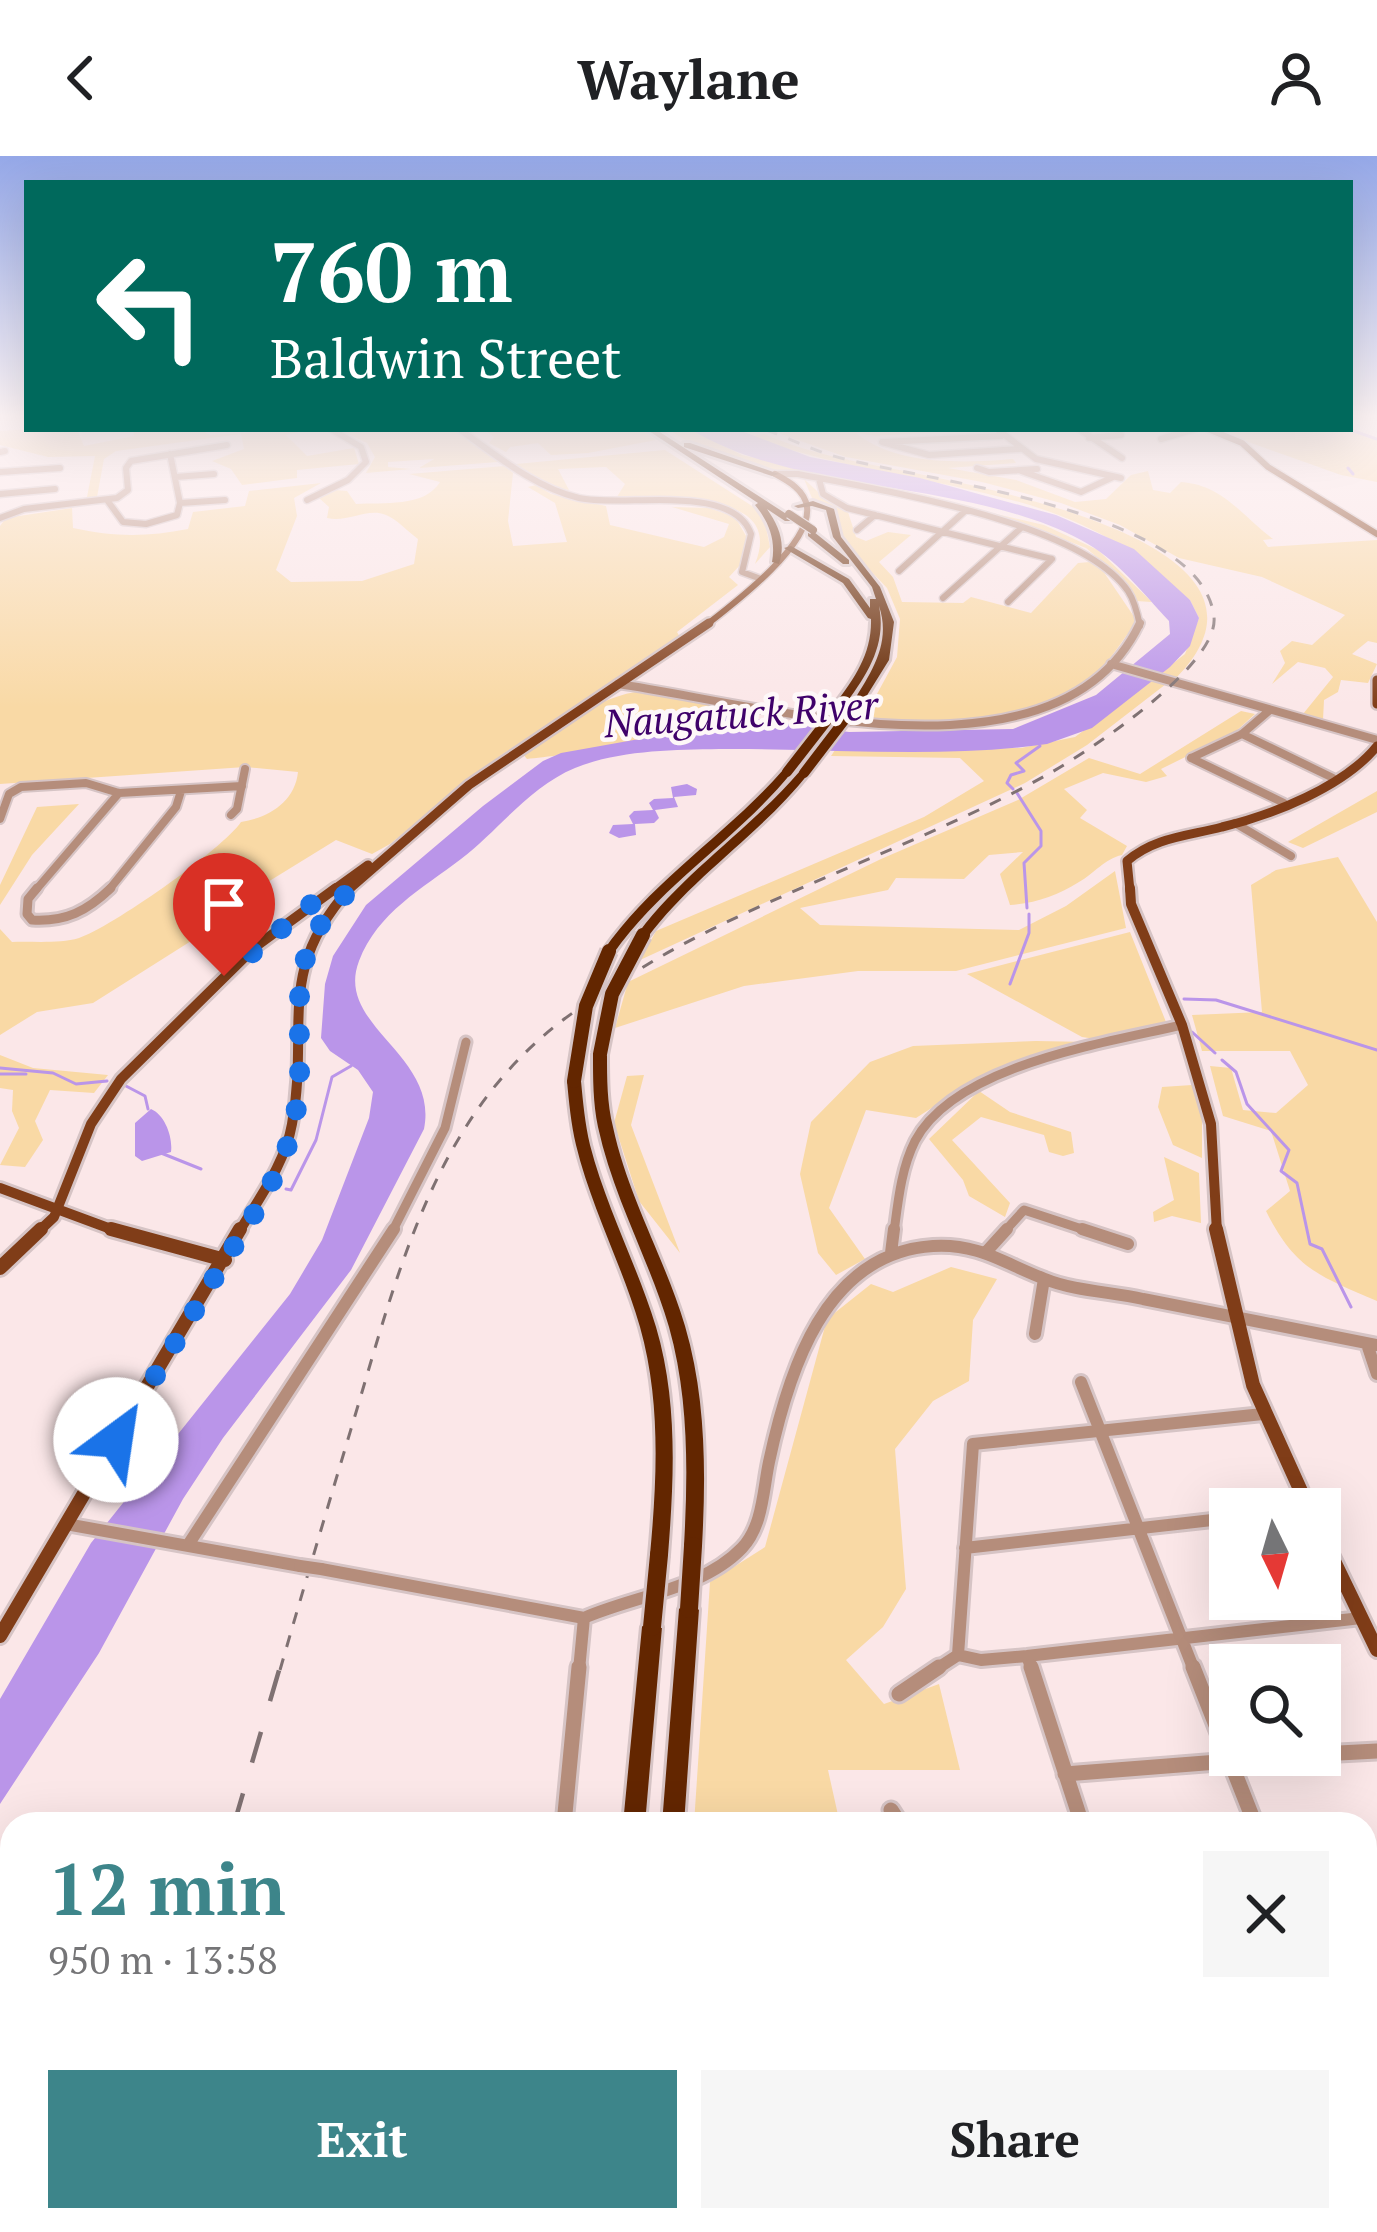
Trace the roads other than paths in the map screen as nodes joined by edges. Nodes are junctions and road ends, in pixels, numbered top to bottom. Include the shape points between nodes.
1 (116, 515) edge
2 (174, 515) edge
3 (737, 515) edge
4 (768, 515) edge
5 (785, 515) edge
6 (785, 515) edge
7 (800, 515) edge
8 (832, 515) edge
9 (875, 515) joint
10 (961, 515) edge
11 (974, 515) edge
12 (1350, 515) edge
13 (788, 517) junction
14 (1021, 528) junction
15 (857, 530) dead end
16 (812, 532) junction
17 (942, 532) junction
18 (1377, 534) edge
19 (776, 537) junction
20 (790, 545) junction
21 (1001, 546) junction
22 (813, 560) junction
23 (776, 562) junction
24 (899, 571) dead end
25 (867, 574) junction
26 (759, 581) junction
27 (944, 598) dead end
28 (1008, 602) dead end
29 (871, 659) junction
30 (1112, 664) junction
31 (1377, 680) edge
32 (622, 681) junction
33 (652, 687) junction
34 (598, 697) junction
35 (1377, 704) edge
36 (1270, 710) junction
37 (1242, 734) junction
38 (1377, 743) edge
39 (245, 770) dead end
40 (1333, 778) junction
41 (242, 786) junction
42 (182, 790) junction
43 (119, 793) junction
44 (3, 801) edge
45 (1283, 803) junction
46 (231, 815) dead end
47 (0, 819) edge
48 (1235, 823) junction
49 (394, 850) junction
50 (1291, 856) dead end
51 (345, 895) junction
52 (323, 896) junction
53 (1182, 1025) junction
54 (466, 1042) dead end
55 (0, 1188) edge
56 (56, 1213) junction
57 (1128, 1244) dead end
58 (987, 1251) junction
59 (891, 1253) junction
60 (225, 1261) junction
61 (0, 1268) edge
62 (1044, 1279) junction
63 (1234, 1316) junction
64 (1035, 1334) dead end
65 (1372, 1344) edge
66 (1377, 1374) edge
67 (1081, 1382) dead end
68 (1263, 1414) junction
69 (1101, 1431) junction
70 (1299, 1488) edge
71 (1209, 1520) edge
72 (66, 1524) junction
73 (1141, 1526) junction
74 (188, 1545) junction
75 (965, 1548) junction
76 (1341, 1576) edge
77 (584, 1618) junction
78 (1361, 1618) junction
79 (1181, 1635) junction
80 (0, 1636) edge
81 (1377, 1650) edge
82 (958, 1655) junction
83 (1027, 1656) junction
84 (899, 1694) dead end
85 (1209, 1709) edge
86 (1377, 1751) edge
87 (1341, 1753) edge
88 (1209, 1762) edge
89 (1065, 1774) junction
90 (1235, 1776) edge
91 (565, 1812) edge
92 (635, 1812) edge
93 (674, 1812) edge
94 (1078, 1812) edge
95 (1251, 1812) edge

1 - 2 street via 133,524
3 - 26 street via 753,545 742,572
4 - 19 highway
5 - 13 highway
6 - 13 highway
7 - 20 main road
8 - 25 highway via 838,540
9 - 15 street
9 - 17 street
10 - 17 street
11 - 14 street
12 - 18 main road
13 - 16 highway, bridge
14 - 21 street
14 - 30 street via 1099,561 1136,605 1141,624
16 - 25 highway
16 - 29 highway via 871,594 878,622
17 - 21 street
17 - 24 street
19 - 20 highway
19 - 23 highway
20 - 22 highway
20 - 23 main road
21 - 27 street
21 - 28 street via 1052,559
22 - 23 highway via 794,554
22 - 29 highway via 866,604
23 - 26 main road
25 - 93 highway, bridge via 886,608 881,668 770,812 643,934 612,994 600,1054 608,1144 667,1297 697,1448
26 - 32 main road
29 - 92 highway, bridge via 787,772 654,892 609,951 586,1006 574,1081 587,1165 656,1358 665,1449
30 - 33 street via 1046,707 947,725 835,719
30 - 36 street
31 - 35 main road
32 - 33 street
32 - 34 main road
33 - 34 street
34 - 49 main road via 478,778
36 - 37 street
36 - 38 street
37 - 40 street
37 - 45 street via 1191,758
38 - 40 main road via 1363,764
39 - 41 street
40 - 45 main road
41 - 42 street
41 - 46 street
42 - 43 street
42 - 43 street via 97,903 62,920 32,920 28,899
43 - 44 street via 86,784 21,788
44 - 47 street
45 - 48 main road
48 - 50 street
48 - 53 main road via 1154,842 1127,861 1131,904
49 - 51 main road
49 - 52 main road
51 - 52 main road
51 - 60 main road via 313,937 300,973 290,1139
52 - 56 main road via 242,958 117,1084 91,1124
53 - 59 street via 1059,1055 943,1106 919,1132 905,1166
53 - 63 main road via 1210,1124 1214,1215
54 - 74 street via 440,1141 382,1255
55 - 56 main road
56 - 60 main road
56 - 61 main road
57 - 58 street via 1024,1210
58 - 59 street via 950,1245
58 - 62 street
59 - 77 street via 829,1301 810,1328 755,1527 742,1548 709,1570
60 - 72 main road
62 - 63 street
62 - 64 street
63 - 65 street
63 - 68 main road
65 - 66 street
67 - 69 street
68 - 69 street
68 - 70 main road
69 - 73 street
69 - 75 street via 973,1444
71 - 73 street
72 - 74 street
72 - 80 main road
73 - 75 street
73 - 79 street
74 - 77 street, bridge
75 - 82 street
76 - 78 main road
77 - 91 street
78 - 79 street
78 - 81 main road
79 - 83 street
79 - 85 street
82 - 83 street
82 - 84 street
83 - 89 street
86 - 87 street
88 - 89 street
89 - 94 street
90 - 95 street

